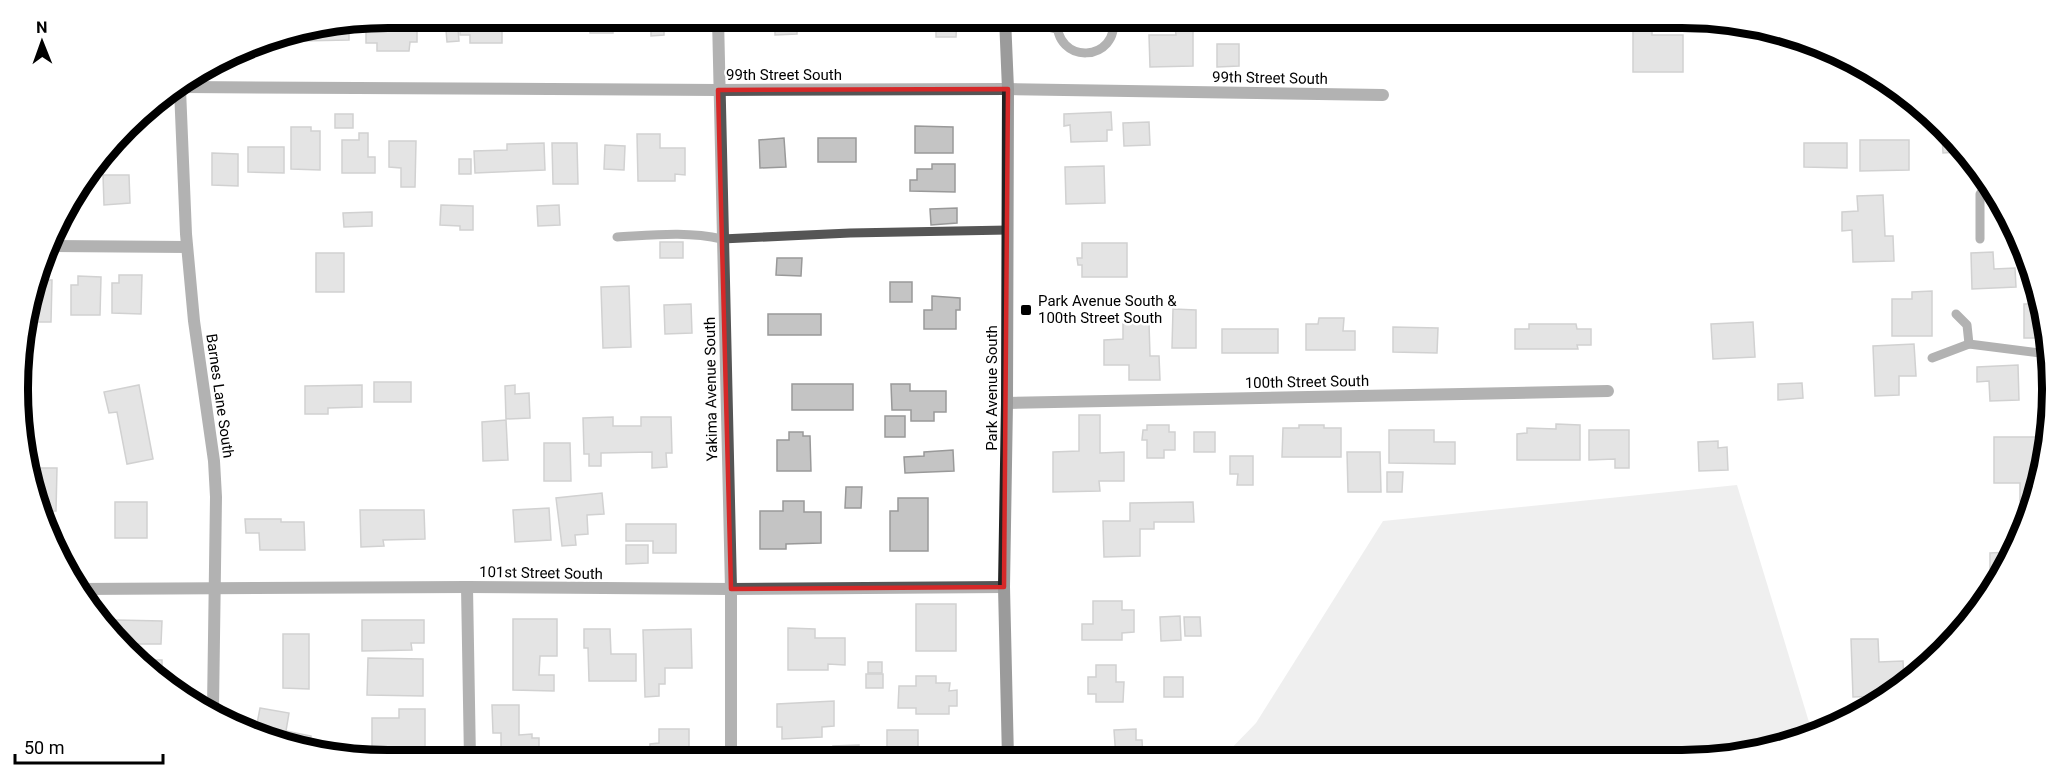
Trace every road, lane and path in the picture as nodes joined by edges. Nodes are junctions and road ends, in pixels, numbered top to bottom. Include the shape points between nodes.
1 (718, 28) edge
2 (1005, 28) edge
3 (1053, 28) edge
4 (1113, 28) edge
5 (1057, 29) joint
6 (192, 87) edge
7 (1008, 89) junction
8 (718, 90) junction
9 (180, 95) edge
10 (1383, 95) dead end
11 (1982, 191) edge
12 (1008, 230) junction
13 (617, 237) dead end
14 (722, 239) junction
15 (1980, 239) dead end
16 (58, 246) edge
17 (187, 247) junction
18 (1956, 314) dead end
19 (1969, 344) junction
20 (2039, 353) edge
21 (1932, 358) dead end
22 (1608, 391) dead end
23 (1007, 403) junction
24 (467, 587) junction
25 (1004, 587) junction
26 (89, 589) edge
27 (215, 589) junction
28 (731, 589) junction
29 (213, 703) edge
30 (470, 750) edge
31 (730, 750) edge
32 (1008, 750) edge

1 - 8 street, Yakima Avenue South
2 - 7 main road, Park Avenue South
3 - 5 lane
4 - 5 lane via 1103,47 1087,53 1064,44
6 - 8 street, 99th Street South
7 - 8 street, 99th Street South
7 - 10 street, 99th Street South
7 - 12 main road, Park Avenue South
8 - 14 street, Yakima Avenue South
9 - 17 street, Barnes Lane South
11 - 15 lane
12 - 14 lane
12 - 23 main road, Park Avenue South
13 - 14 lane via 673,233
14 - 28 street, Yakima Avenue South
16 - 17 street
17 - 27 street, Barnes Lane South via 214,461
18 - 19 lane via 1967,325
19 - 20 lane
19 - 21 lane
22 - 23 street, 100th Street South
23 - 25 main road, Park Avenue South
24 - 27 street, 101st Street South
24 - 28 street, 101st Street South
24 - 30 street
25 - 28 street, 101st Street South
25 - 32 main road, Park Avenue South
26 - 27 street, 101st Street South
27 - 29 street, Barnes Lane South
28 - 31 street, Yakima Avenue South

